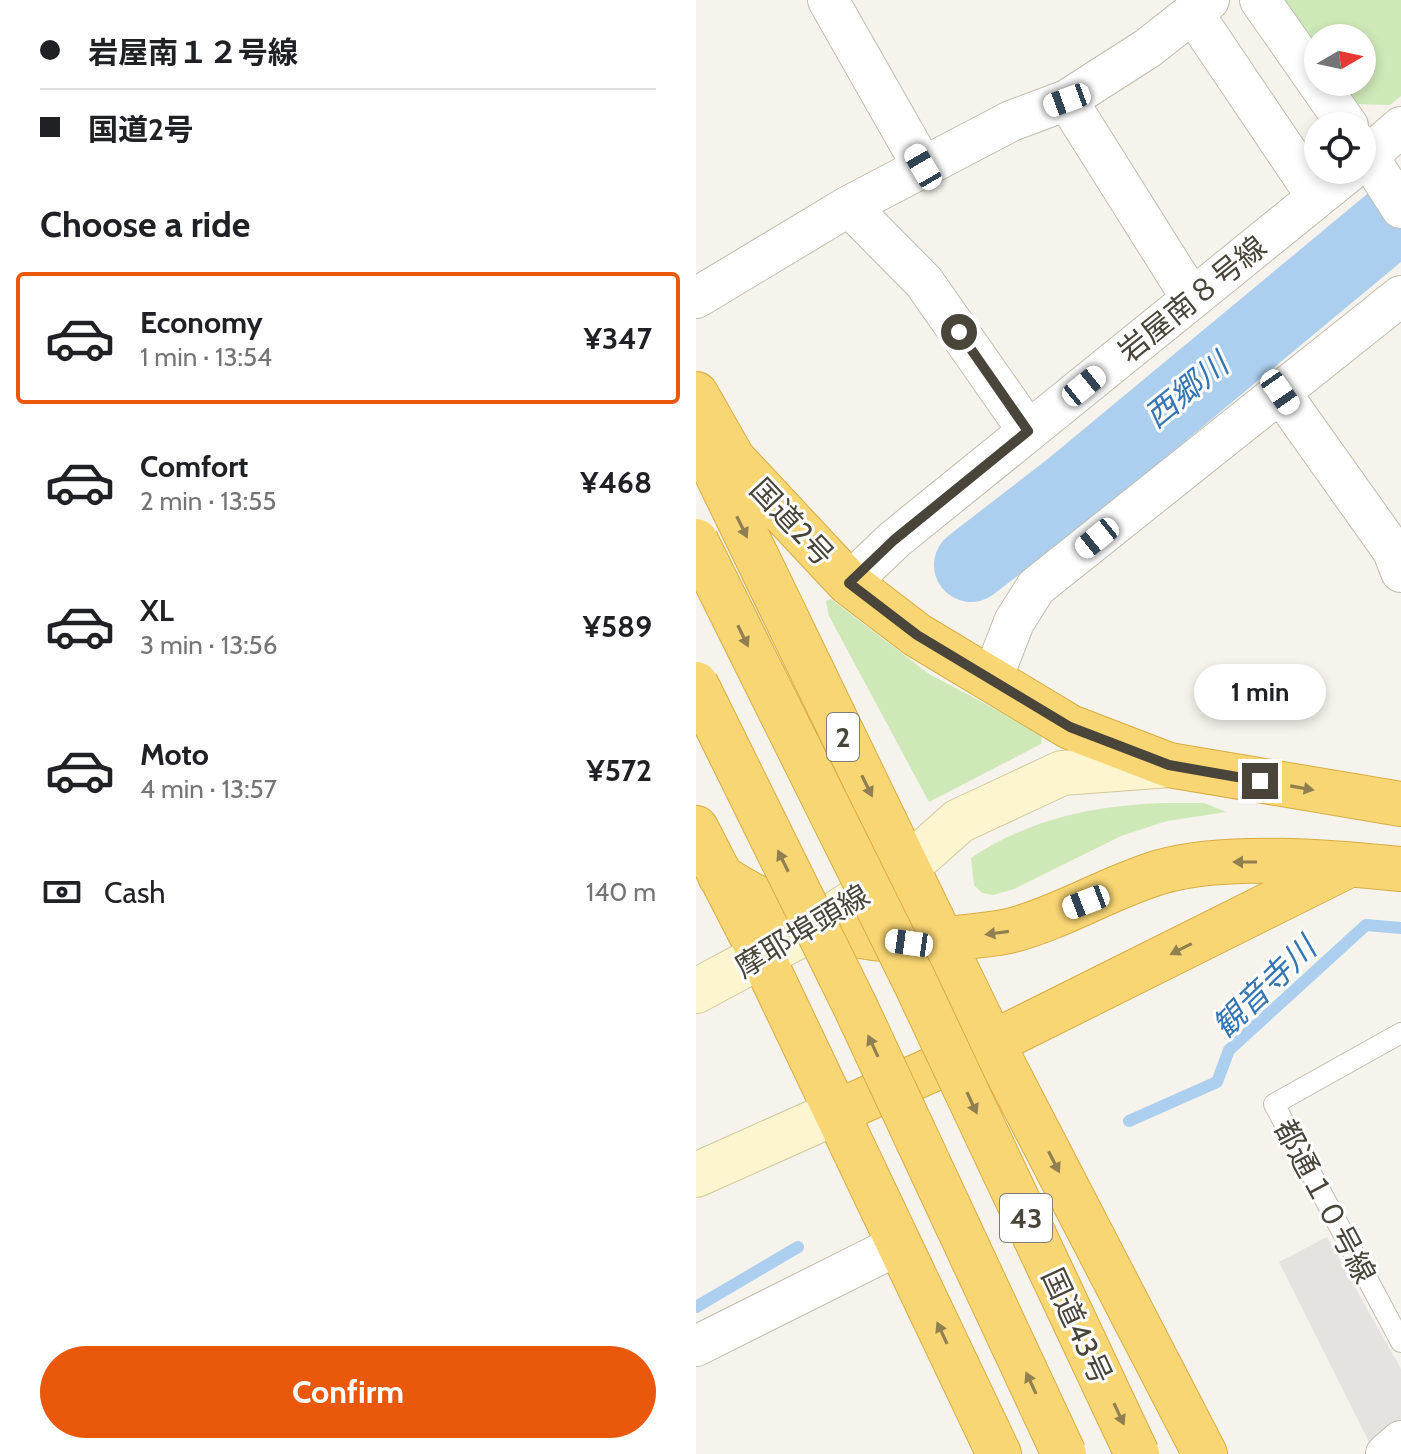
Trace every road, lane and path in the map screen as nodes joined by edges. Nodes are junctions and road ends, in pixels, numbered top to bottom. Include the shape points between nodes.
1 (828, 0) edge
2 (1260, 0) edge
3 (1201, 6) edge
4 (1067, 100) junction
5 (1332, 112) edge
6 (1401, 127) edge
7 (1376, 142) edge
8 (923, 167) junction
9 (1376, 175) edge
10 (1329, 184) edge
11 (1317, 197) junction
12 (849, 206) junction
13 (1401, 208) edge
14 (1401, 296) edge
15 (696, 298) edge
16 (1192, 299) junction
17 (1280, 392) junction
18 (696, 394) edge
19 (696, 431) edge
20 (1028, 431) junction
21 (696, 541) edge
22 (1401, 572) edge
23 (849, 583) junction
24 (992, 679) junction
25 (696, 684) edge
26 (1169, 765) junction
27 (1401, 804) edge
28 (696, 828) edge
29 (1351, 864) junction
30 (906, 868) junction
31 (1401, 869) edge
32 (720, 876) junction
33 (817, 926) junction
34 (942, 941) junction
35 (763, 958) junction
36 (915, 982) joint
37 (696, 991) edge
38 (1401, 1033) edge
39 (992, 1043) junction
40 (837, 1112) junction
41 (696, 1175) edge
42 (900, 1244) junction
43 (1401, 1342) edge
44 (696, 1346) edge
45 (1401, 1441) edge
46 (999, 1454) edge
47 (1064, 1454) edge
48 (1137, 1454) edge
49 (1205, 1454) edge
50 (1386, 1454) edge

1 - 8 street
2 - 5 street
3 - 4 street
3 - 11 street
4 - 8 street via 1011,121
4 - 16 street
6 - 7 street, 岩屋南８号線
8 - 12 street
9 - 13 street
10 - 11 street, 岩屋南８号線
11 - 16 street, 岩屋南８号線
12 - 15 street
12 - 20 street via 924,282
14 - 17 street
16 - 20 street, 岩屋南８号線
17 - 22 street via 1393,551
17 - 24 street via 1036,587 1014,622
18 - 23 highway, 国道2号 via 733,459
19 -> 30 highway, 国道2号 / 2
20 - 23 street, 岩屋南８号線
21 -> 36 highway, 2, bridge
23 - 24 highway, 国道2号 via 917,635
24 - 26 highway, 国道2号 via 1070,727
47 -> 25 highway, 43, bridge via 855,1006
26 -> 27 highway, 国道2号
26 - 30 main road, 摩耶埠頭線 via 1062,773 959,821
28 - 32 highway
29 - 31 highway
29 -> 34 highway via 1234,862 1161,872 1012,931
29 -> 39 highway
30 - 33 main road, 摩耶埠頭線
30 - 34 highway, 国道2号 / 2
32 - 33 highway via 765,905
32 - 35 highway
33 - 34 highway via 909,943
33 - 35 main road, 摩耶埠頭線
34 - 39 highway, 国道2号 / 2
35 - 37 main road, 摩耶埠頭線
35 - 40 highway
36 -> 48 highway, 国道43号 / 43, bridge
38 - 43 lane, 都通１０号線 via 1274,1104
39 - 40 highway
39 -> 49 highway, 43
40 - 41 main road
40 - 42 highway
42 - 44 street
46 -> 42 highway
45 - 50 street

